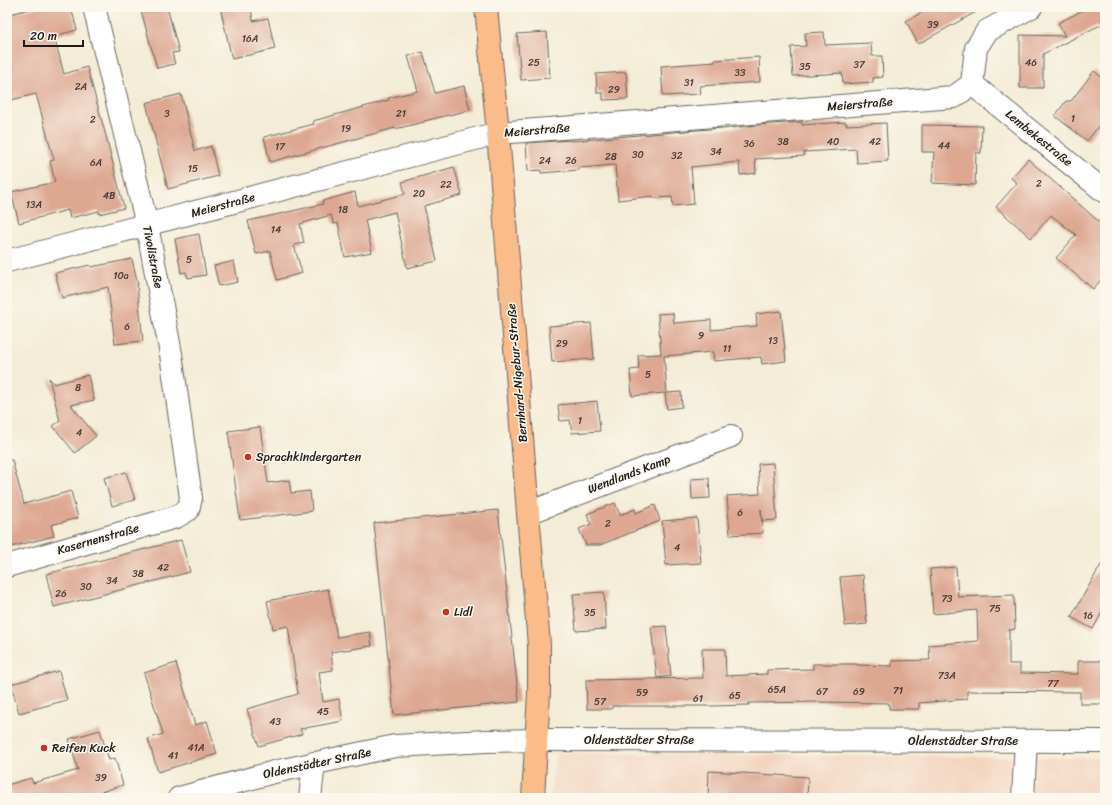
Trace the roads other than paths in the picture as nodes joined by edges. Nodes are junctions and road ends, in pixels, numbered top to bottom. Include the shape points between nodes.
1 (94, 7) edge
2 (486, 7) edge
3 (1031, 7) edge
4 (972, 84) junction
5 (498, 133) junction
6 (1105, 192) edge
7 (147, 225) junction
8 (7, 261) edge
9 (731, 436) dead end
10 (188, 510) joint
11 (528, 513) junction
12 (7, 566) edge
13 (536, 740) junction
14 (1026, 741) junction
15 (1105, 741) edge
16 (314, 763) junction
17 (179, 798) edge
18 (310, 798) edge
19 (533, 798) edge
20 (1023, 798) edge

1 - 7 street, Tivolistraße
2 - 5 main road, Bernhard-Nigebur-Straße
3 - 4 street via 987,31 976,48
4 - 5 street, Meierstraße via 954,97
4 - 6 street, Lembekestraße
5 - 7 street, Meierstraße
5 - 11 main road, Bernhard-Nigebur-Straße
7 - 8 street, Meierstraße
7 - 10 street, Tivolistraße via 173,369 191,498
9 - 11 street, Wendlands Kamp
10 - 12 street, Kasernenstraße via 176,516
11 - 13 main road, Bernhard-Nigebur-Straße via 540,645
13 - 14 street, Oldenstädter Straße
13 - 16 street, Oldenstädter Straße via 395,746
13 - 19 main road, Bernhard-Nigebur-Straße
14 - 15 street, Oldenstädter Straße
14 - 20 street
16 - 17 street, Oldenstädter Straße
16 - 18 street

